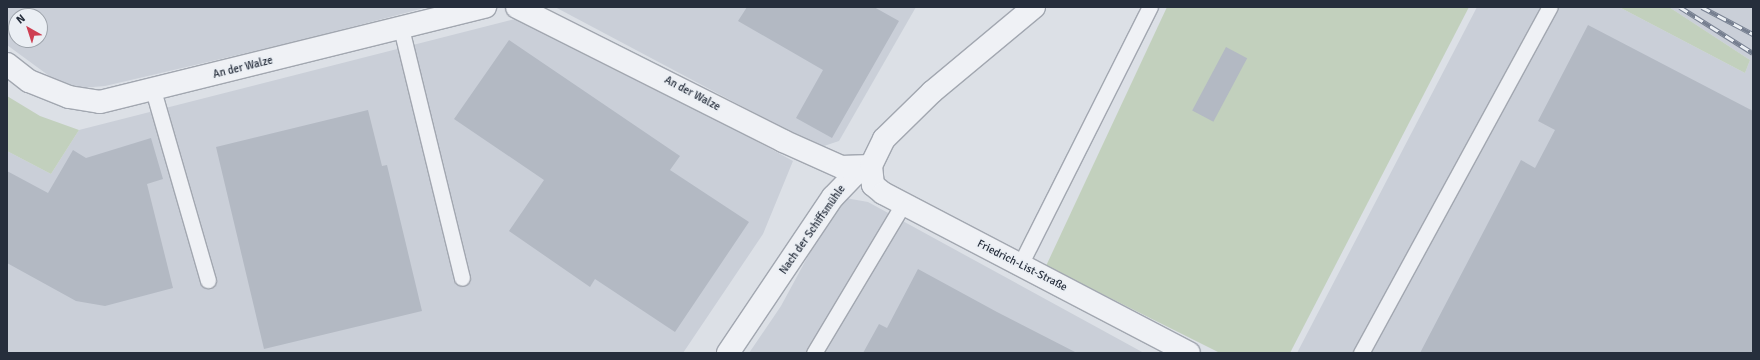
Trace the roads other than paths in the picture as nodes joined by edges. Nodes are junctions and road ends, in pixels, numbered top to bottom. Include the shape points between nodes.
1 (485, 7) edge
2 (517, 7) edge
3 (1034, 7) edge
4 (1150, 7) edge
5 (1550, 7) edge
6 (401, 28) junction
7 (7, 64) edge
8 (153, 90) junction
9 (871, 166) junction
10 (904, 204) junction
11 (1020, 265) junction
12 (462, 278) dead end
13 (208, 280) dead end
14 (728, 353) edge
15 (814, 353) edge
16 (1188, 353) edge
17 (1361, 353) edge

1 - 6 street, An der Walze
2 - 9 street, An der Walze via 783,141 841,167
3 - 9 street via 932,92 884,138
4 - 11 lane
5 - 17 lane
6 - 8 street, An der Walze
6 - 12 lane
7 - 8 street, An der Walze via 29,81 69,97 100,102
8 - 13 lane
9 - 10 street, Friedrich-List-Straße via 873,185
9 - 14 street, Nach der Schiffsmühle via 854,175 834,197
10 - 11 street, Friedrich-List-Straße
10 - 15 lane
11 - 16 street, Friedrich-List-Straße

